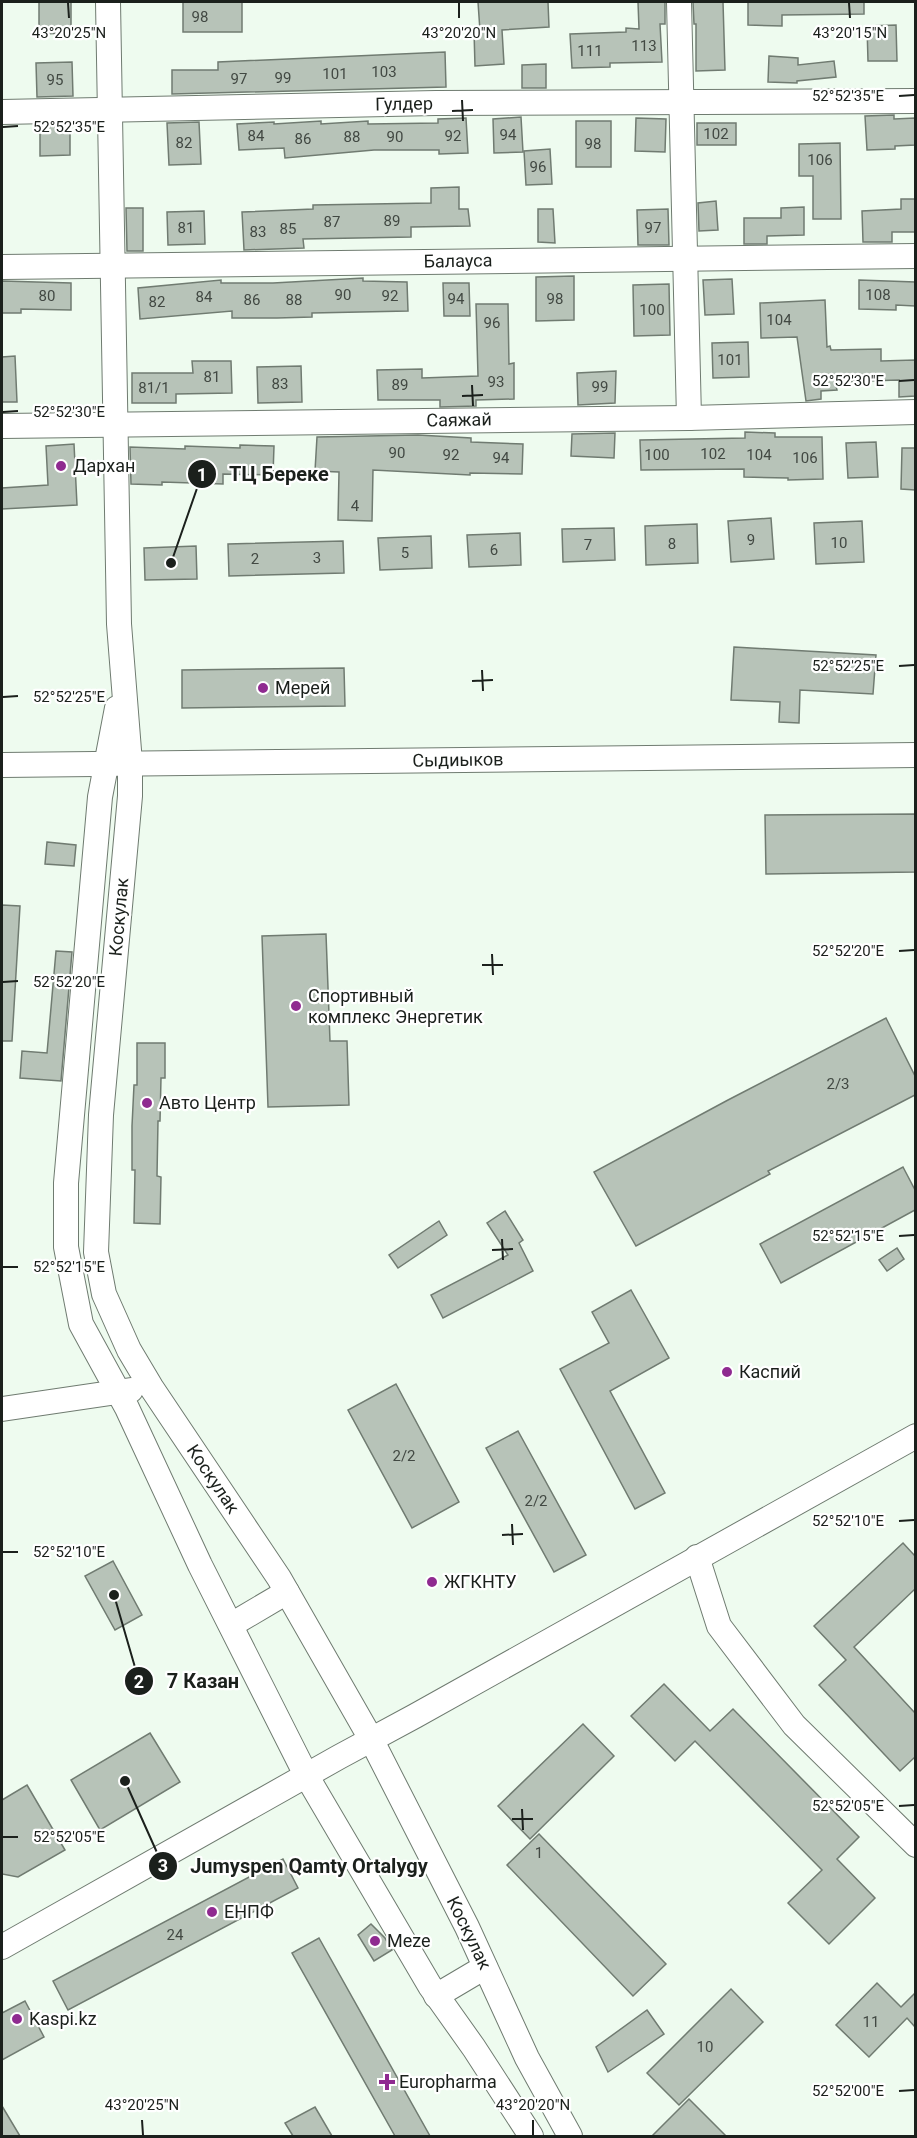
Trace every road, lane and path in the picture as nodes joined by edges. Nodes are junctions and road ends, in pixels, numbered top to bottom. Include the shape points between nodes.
1 (108, 2) edge
2 (679, 2) edge
3 (915, 101) edge
4 (680, 103) junction
5 (110, 110) junction
6 (2, 112) edge
7 (915, 256) edge
8 (686, 258) junction
9 (113, 265) junction
10 (2, 267) edge
11 (915, 412) edge
12 (689, 418) junction
13 (116, 424) junction
14 (2, 426) edge
15 (120, 645) junction
16 (915, 756) edge
17 (106, 763) junction
18 (130, 763) junction
19 (2, 765) edge
20 (151, 1387) junction
21 (118, 1392) junction
22 (2, 1409) edge
23 (915, 1436) edge
24 (697, 1557) junction
25 (287, 1592) junction
26 (231, 1625) junction
27 (371, 1739) junction
28 (306, 1775) junction
29 (915, 1845) edge
30 (2, 1947) edge
31 (485, 1967) junction
32 (436, 1996) junction
33 (531, 2136) edge
34 (570, 2136) edge

1 - 5 street
2 - 4 street
3 - 4 street, Гулдер
4 - 5 street, Гулдер via 435,103
4 - 8 street
5 - 6 street, Гулдер
5 - 9 street
7 - 8 street, Балауса
8 - 9 street, Балауса
8 - 12 street
9 - 10 street, Балауса
9 - 13 street
11 - 12 street, Саяжай
12 - 13 street, Саяжай
13 - 14 street, Саяжай
13 - 15 street
15 - 17 street, Коскулак via 117,710
15 - 18 street, Коскулак
16 - 18 street, Сыдиыков
17 - 18 street, Сыдиыков
17 - 19 street, Сыдиыков
17 - 21 street, Коскулак via 66,1183 66,1247 81,1324
18 - 20 street, Коскулак via 101,1115 96,1252 104,1294
20 - 21 street
20 - 25 street, Коскулак
21 - 22 street
21 - 26 street, Коскулак
23 - 24 street
24 - 27 street
24 - 29 street via 719,1626 794,1725
25 - 26 street
25 - 27 street, Коскулак
26 - 28 street, Коскулак
27 - 28 street
27 - 31 street, Коскулак
28 - 30 street
28 - 32 street, Коскулак
31 - 32 street
31 - 34 street, Коскулак via 527,2058
32 - 33 street, Коскулак

